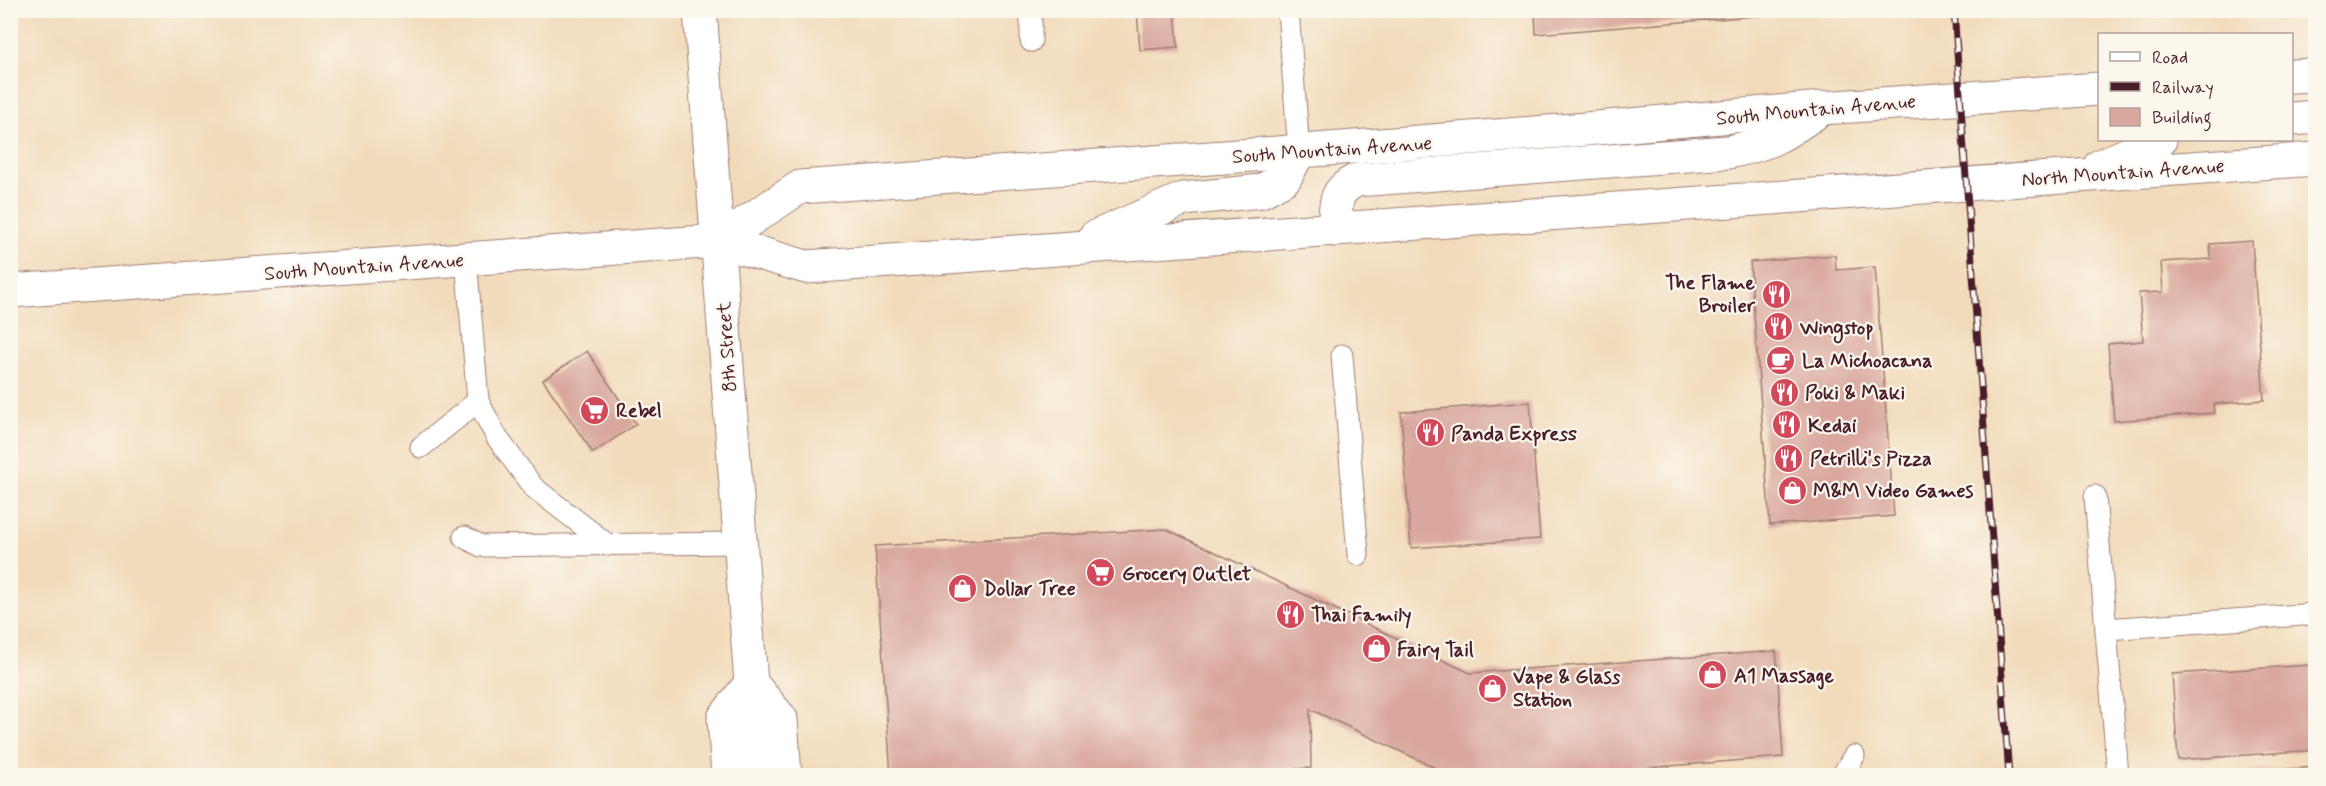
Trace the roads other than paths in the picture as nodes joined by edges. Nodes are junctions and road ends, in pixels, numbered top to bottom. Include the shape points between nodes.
1 (700, 10) edge
2 (1031, 10) edge
3 (1288, 10) edge
4 (1031, 41) dead end
5 (2316, 75) edge
6 (2293, 76) edge
7 (2098, 88) edge
8 (1822, 108) junction
9 (2316, 117) edge
10 (2293, 119) edge
11 (2158, 141) edge
12 (1299, 151) junction
13 (2316, 159) edge
14 (2079, 175) junction
15 (1967, 183) joint
16 (1335, 230) junction
17 (718, 241) junction
18 (1074, 246) junction
19 (466, 259) junction
20 (10, 291) edge
21 (1342, 355) dead end
22 (478, 401) junction
23 (421, 447) dead end
24 (2095, 496) dead end
25 (464, 537) dead end
26 (740, 543) junction
27 (608, 545) junction
28 (1358, 555) dead end
29 (2316, 614) edge
30 (2106, 629) junction
31 (751, 683) junction
32 (1854, 756) dead end
33 (728, 776) edge
34 (760, 776) edge
35 (785, 776) edge
36 (1842, 776) edge
37 (2118, 776) edge

1 - 17 main road, 8th Street
2 - 4 lane
3 - 12 lane
5 - 6 main road
7 - 8 main road, South Mountain Avenue
8 - 12 main road, South Mountain Avenue
8 - 16 main road via 1784,135 1728,152 1357,180 1337,196
9 - 10 main road
11 - 14 main road
12 - 17 main road, South Mountain Avenue via 800,187
12 - 18 main road via 1285,178 1261,192 1183,198
13 - 14 main road, North Mountain Avenue
14 - 15 main road, North Mountain Avenue
15 - 16 main road, South Mountain Avenue
16 - 18 main road, South Mountain Avenue
17 - 18 main road, South Mountain Avenue via 806,267
17 - 19 main road, South Mountain Avenue
17 - 26 main road, 8th Street
19 - 20 main road, South Mountain Avenue
19 - 22 lane
21 - 28 lane
22 - 23 lane
22 - 27 lane via 496,436 533,487
24 - 30 lane
25 - 27 lane via 481,546
26 - 27 lane
26 - 31 main road, 8th Street
29 - 30 lane
30 - 37 lane
31 - 33 main road via 724,718
31 - 34 main road, 8th Street
31 - 35 main road via 781,719
32 - 36 lane

